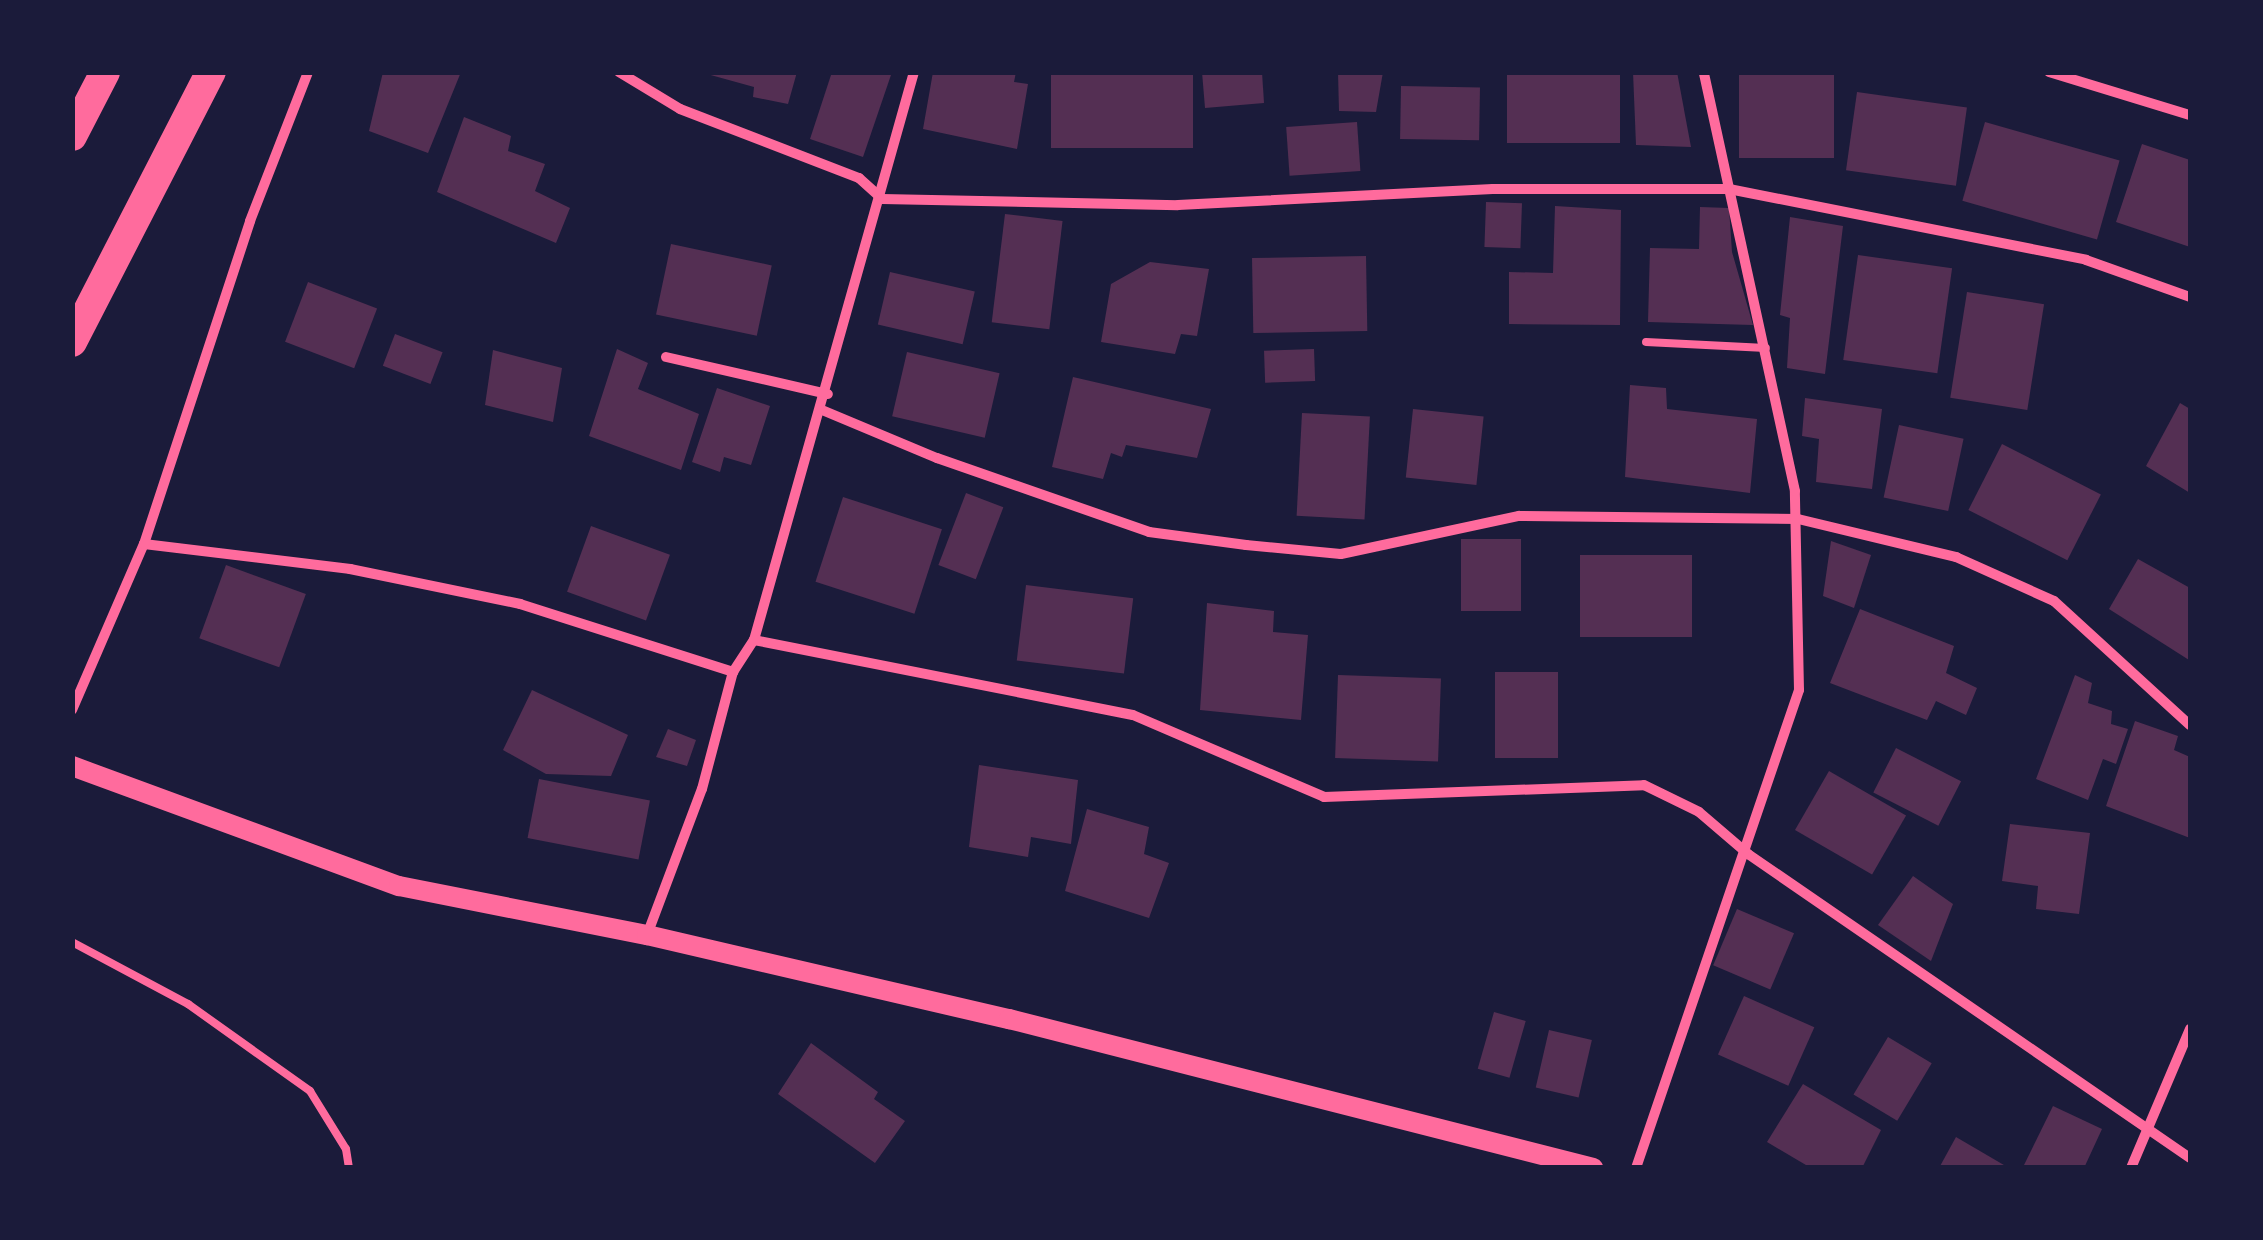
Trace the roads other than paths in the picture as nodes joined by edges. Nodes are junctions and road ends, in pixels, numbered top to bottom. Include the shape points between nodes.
1 (106, 72) edge
2 (211, 72) edge
3 (308, 72) edge
4 (619, 72) edge
5 (914, 72) edge
6 (1704, 72) edge
7 (2048, 72) edge
8 (2190, 116) edge
9 (72, 136) edge
10 (1729, 189) junction
11 (882, 199) junction
12 (2190, 297) edge
13 (72, 342) edge
14 (1646, 342) dead end
15 (1766, 348) junction
16 (666, 357) dead end
17 (828, 394) junction
18 (822, 410) junction
19 (1798, 520) junction
20 (144, 544) junction
21 (754, 640) junction
22 (732, 672) junction
23 (72, 710) edge
24 (2190, 725) edge
25 (72, 766) edge
26 (1748, 854) junction
27 (646, 934) junction
28 (72, 942) edge
29 (2190, 1029) edge
30 (2152, 1131) junction
31 (2190, 1158) edge
32 (349, 1168) edge
33 (1593, 1168) edge
34 (1636, 1168) edge
35 (2131, 1168) edge

1 - 9 highway
2 - 13 highway
3 - 20 street via 250,220
4 - 11 street via 680,109 858,178
5 - 11 street
6 - 10 street
7 - 8 street
10 - 11 street via 1493,189 1178,205
10 - 12 street via 2086,260
10 - 15 street
11 - 17 street
14 - 15 lane
15 - 19 street
16 - 17 street
17 - 18 street
18 - 19 street via 1149,532 1246,545 1341,554 1520,516
18 - 21 street
19 - 24 street via 1956,557 2054,602
19 - 26 street via 1799,690
20 - 22 street via 350,569 520,604
20 - 23 street
21 - 22 street
21 - 26 street via 1133,715 1324,797 1644,785 1699,812
22 - 27 street via 702,789
25 - 27 main road via 399,886
26 - 30 street
26 - 34 street
27 - 33 main road
28 - 32 lane via 188,1004 310,1091 346,1149
29 - 30 street
30 - 31 street
30 - 35 street

